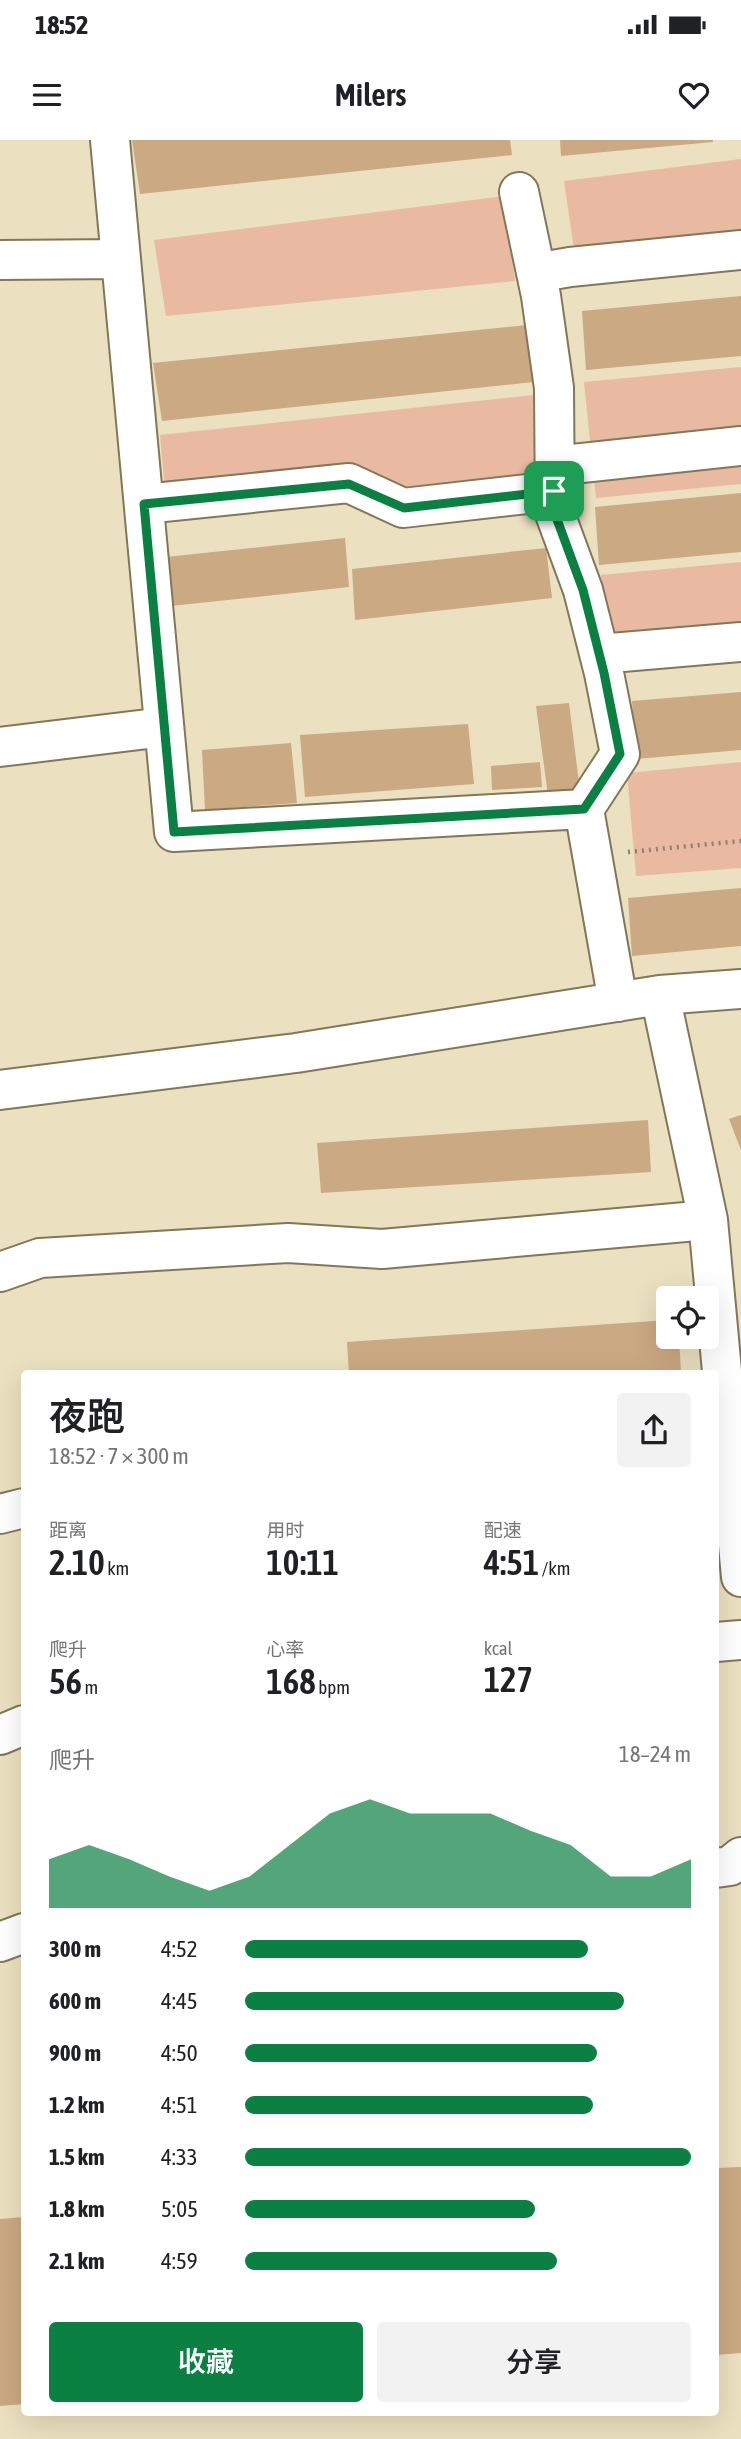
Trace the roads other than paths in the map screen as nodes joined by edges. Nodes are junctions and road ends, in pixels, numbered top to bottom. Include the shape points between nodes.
1 (110, 140) edge
2 (519, 192) dead end
3 (741, 250) edge
4 (121, 260) junction
5 (0, 261) edge
6 (537, 273) junction
7 (741, 446) edge
8 (554, 478) junction
9 (144, 504) junction
10 (741, 642) edge
11 (599, 654) junction
12 (164, 727) junction
13 (0, 747) edge
14 (584, 809) junction
15 (741, 989) edge
16 (660, 995) junction
17 (618, 1002) junction
18 (0, 1090) edge
19 (708, 1220) junction
20 (0, 1272) edge
21 (717, 1370) edge
22 (719, 1402) edge
23 (722, 1451) edge
24 (21, 1509) edge
25 (0, 1514) edge
26 (741, 1577) edge
27 (741, 1640) edge
28 (719, 1642) edge
29 (21, 1726) edge
30 (0, 1735) edge
31 (741, 1857) edge
32 (719, 1868) edge
33 (21, 1934) edge
34 (0, 1942) edge

1 - 4 street
2 - 6 street
3 - 6 street
4 - 5 street
4 - 9 street
6 - 8 street via 554,388
7 - 8 street
8 - 9 street via 404,508 349,484
8 - 11 street via 555,514 583,590
9 - 12 street
10 - 11 street
11 - 14 street via 620,754
12 - 13 street
12 - 14 street via 174,832
14 - 17 street
15 - 16 street
16 - 17 street
16 - 19 street
17 - 18 street via 296,1053
19 - 20 street via 382,1249 288,1243 40,1258
19 - 21 street
22 - 23 street
23 - 26 street
24 - 25 street
27 - 28 street
29 - 30 street
31 - 32 street
33 - 34 street

